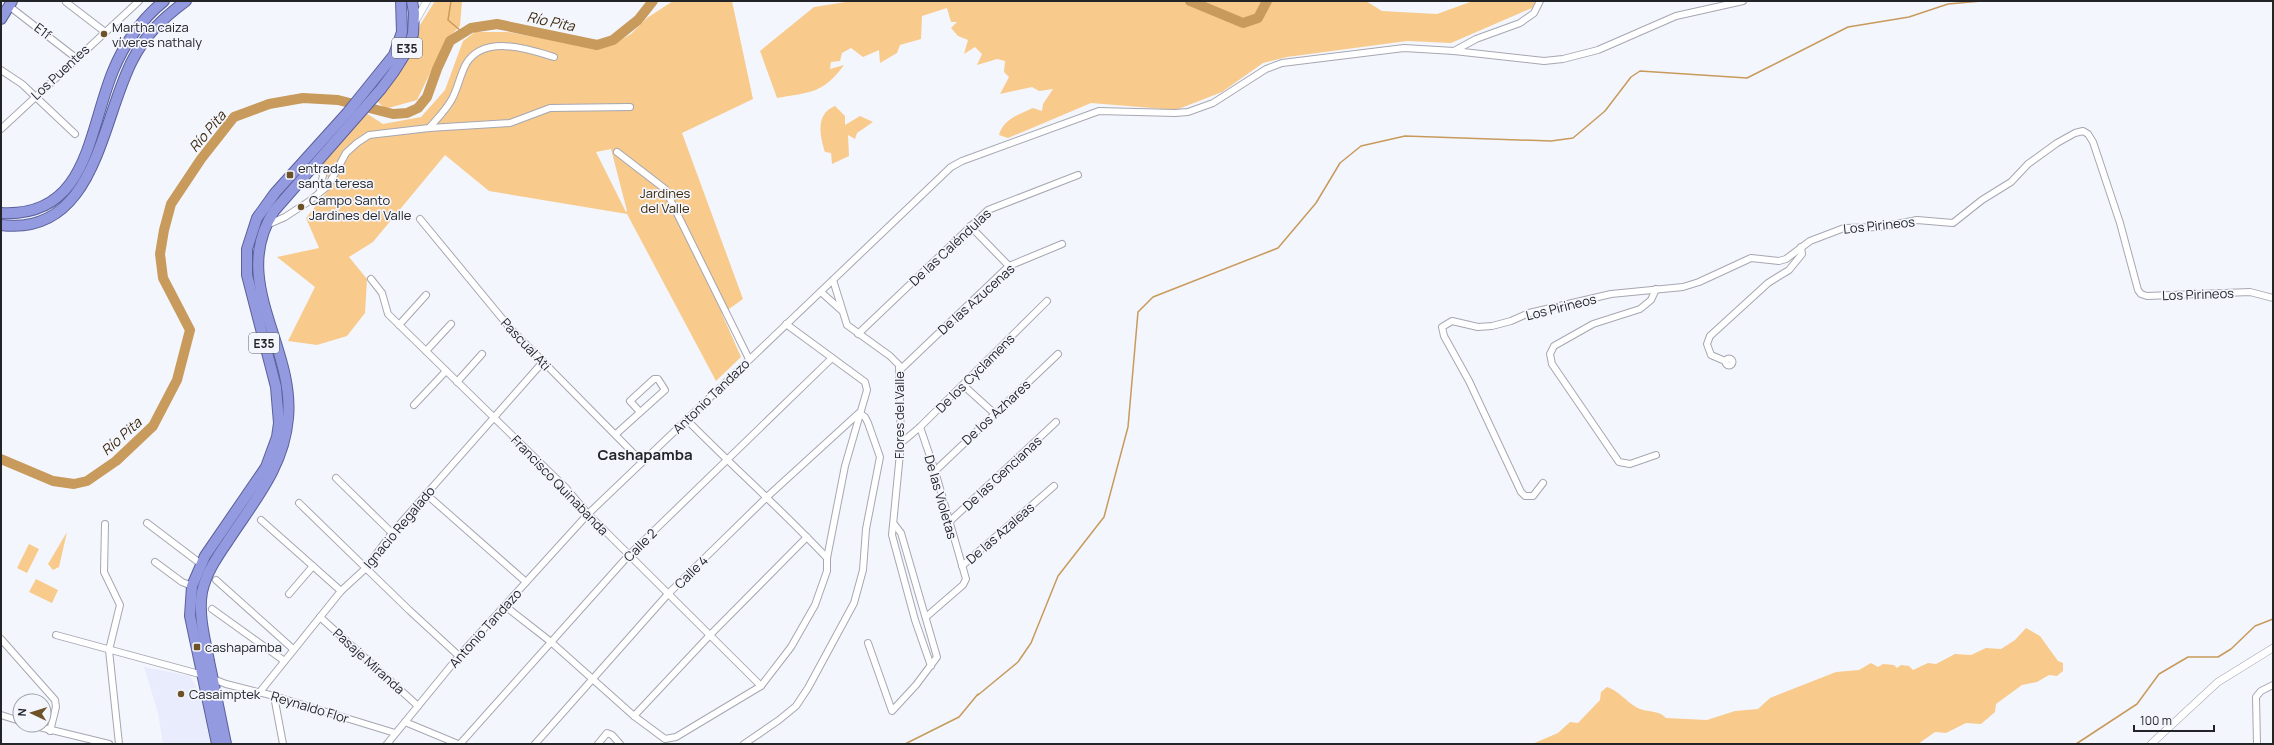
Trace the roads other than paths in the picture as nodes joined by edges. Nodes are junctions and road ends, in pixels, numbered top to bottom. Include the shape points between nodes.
1 (164, 1) edge
2 (186, 1) edge
3 (401, 1) edge
4 (412, 1) edge
5 (427, 1) edge
6 (1540, 1) edge
7 (1743, 1) edge
8 (66, 2) edge
9 (135, 2) edge
10 (10, 4) edge
11 (1, 19) edge
12 (414, 24) junction
13 (105, 32) junction
14 (1454, 51) junction
15 (76, 58) junction
16 (554, 58) dead end
17 (1, 70) edge
18 (378, 85) junction
19 (34, 96) junction
20 (630, 107) dead end
21 (351, 116) junction
22 (429, 128) junction
23 (1, 129) edge
24 (74, 134) dead end
25 (618, 152) dead end
26 (316, 163) junction
27 (323, 175) junction
28 (1078, 175) dead end
29 (333, 177) junction
30 (319, 193) junction
31 (1, 213) edge
32 (420, 219) dead end
33 (1, 225) edge
34 (266, 225) junction
35 (970, 226) junction
36 (1062, 244) dead end
37 (1801, 247) junction
38 (1009, 266) junction
39 (371, 279) dead end
40 (833, 280) junction
41 (1656, 289) junction
42 (821, 292) junction
43 (426, 295) dead end
44 (2273, 298) edge
45 (1047, 301) dead end
46 (841, 310) junction
47 (451, 324) dead end
48 (786, 324) junction
49 (399, 325) junction
50 (858, 334) junction
51 (426, 351) junction
52 (482, 354) dead end
53 (1058, 354) dead end
54 (832, 358) junction
55 (749, 359) junction
56 (1725, 361) dead end
57 (542, 363) junction
58 (900, 370) junction
59 (446, 372) junction
60 (456, 382) junction
61 (963, 385) junction
62 (414, 405) dead end
63 (640, 412) junction
64 (859, 413) junction
65 (995, 414) junction
66 (494, 418) junction
67 (687, 420) junction
68 (1056, 422) dead end
69 (920, 427) junction
70 (616, 434) junction
71 (901, 443) junction
72 (1656, 455) dead end
73 (727, 460) junction
74 (642, 462) junction
75 (935, 471) junction
76 (336, 478) dead end
77 (1543, 483) dead end
78 (1054, 486) dead end
79 (426, 494) junction
80 (768, 496) junction
81 (299, 503) dead end
82 (588, 514) junction
83 (261, 520) dead end
84 (146, 523) dead end
85 (948, 523) junction
86 (105, 524) dead end
87 (894, 524) junction
88 (392, 533) junction
89 (807, 537) junction
90 (629, 555) junction
91 (827, 558) junction
92 (155, 562) dead end
93 (201, 564) junction
94 (313, 566) junction
95 (962, 566) junction
96 (366, 568) junction
97 (216, 580) dead end
98 (526, 582) junction
99 (192, 586) junction
100 (341, 591) junction
101 (289, 594) dead end
102 (668, 594) junction
103 (505, 606) junction
104 (212, 609) dead end
105 (320, 617) junction
106 (926, 617) junction
107 (56, 635) dead end
108 (710, 635) junction
109 (1, 640) edge
110 (551, 642) junction
111 (868, 643) dead end
112 (2273, 648) edge
113 (293, 649) junction
114 (109, 650) junction
115 (459, 656) junction
116 (283, 660) junction
117 (931, 666) junction
118 (208, 677) junction
119 (592, 678) junction
120 (761, 686) junction
121 (2273, 686) edge
122 (49, 693) edge
123 (259, 693) junction
124 (274, 696) junction
125 (52, 697) edge
126 (418, 706) junction
127 (1, 715) edge
128 (634, 716) junction
129 (12, 718) edge
130 (405, 722) junction
131 (52, 723) edge
132 (52, 731) edge
133 (395, 733) junction
134 (109, 744) edge
135 (119, 744) edge
136 (217, 744) edge
137 (226, 744) edge
138 (284, 744) edge
139 (387, 744) edge
140 (459, 744) edge
141 (535, 744) edge
142 (598, 744) edge
143 (620, 744) edge
144 (744, 744) edge
145 (2151, 744) edge
146 (2257, 744) edge

1 - 31 highway via 147,16 119,58 79,170 66,190 52,202 33,212
2 - 33 highway via 162,18 132,60 97,154 74,198 52,216 40,222 15,226
3 - 18 highway, E35 via 402,32 394,55
4 - 12 highway, E35
5 - 12 street
6 - 14 street via 1534,13 1520,23
7 - 14 street, Antonio Tandazo via 1676,16 1598,50 1563,59 1544,61
8 - 13 street
9 - 13 street, Los Puentes
10 - 11 highway
10 - 15 street, E1f
12 - 18 highway, E35 via 405,54
13 - 15 street, Los Puentes
14 - 40 street, Antonio Tandazo via 1404,48 1282,63 1266,69 1213,103 1188,112 1098,111 969,158 951,167
15 - 19 street, Los Puentes
16 - 22 street via 524,48 508,46 495,46 473,55 462,72 452,99
17 - 19 street
18 - 21 highway, E35
19 - 23 street, Los Puentes
19 - 24 street
20 - 22 street via 550,108 510,123
21 - 26 highway, E35
21 - 93 highway, E35 via 275,193 257,218 250,236 246,261 247,275 276,387 279,423 277,437 266,467
22 - 29 street via 369,135 346,153
25 - 55 street via 665,190
26 - 27 street
26 - 34 highway, E35 via 274,211
27 - 29 street
27 - 30 street
28 - 35 street, De las Caléndulas via 989,209
29 - 30 street via 328,186
30 - 34 street via 285,217
32 - 57 street, Pascual Ati
34 - 118 highway, E35 via 258,246 258,277 286,379 288,423 281,456 274,471 210,569 205,582 201,605
35 - 38 street
35 - 50 street, De las Caléndulas
36 - 38 street, De las Azucenas
37 - 41 street, Los Pirineos via 1786,259 1751,258 1698,282
37 - 44 street, Los Pirineos via 1844,228 1880,227 1917,220 1953,223 1982,200 2011,182 2028,164 2057,143 2075,133 2083,132 2088,134 2093,142 2141,294 2147,296 2250,292
37 - 56 street via 1802,254 1789,270 1768,283 1710,336 1707,344 1711,355
38 - 58 street, De las Azucenas
39 - 49 street, Francisco Quinabanda via 382,294 388,314
40 - 42 street, Antonio Tandazo
40 - 46 street, Flores del Valle
41 - 72 street via 1651,300 1640,309 1593,324 1554,346 1550,354 1552,364 1619,462 1630,464
41 - 77 street, Los Pirineos via 1611,294 1529,313 1492,326 1478,327 1452,321 1442,325 1444,336 1469,381 1521,492 1525,496 1533,496
42 - 46 street, Flores del Valle
42 - 48 street, Antonio Tandazo
43 - 49 street
45 - 61 street, De los Cyclamens
46 - 50 street, Flores del Valle via 847,325
47 - 51 street
48 - 54 street
48 - 55 street, Antonio Tandazo
49 - 51 street, Francisco Quinabanda
50 - 58 street, Flores del Valle via 896,361
51 - 59 street, Francisco Quinabanda
52 - 60 street
53 - 65 street, De los Azhares
54 - 64 street via 865,382 867,390
54 - 73 street, Calle 2
55 - 67 street, Antonio Tandazo
57 - 66 street, Ignacio Regalado
57 - 70 street, Pascual Ati
58 - 71 street, Flores del Valle
59 - 60 street, Francisco Quinabanda
59 - 62 street
60 - 66 street, Francisco Quinabanda
61 - 65 street
61 - 69 street, De los Cyclamens
63 - 63 street via 630,401 654,379 658,379 664,390
63 - 70 street
64 - 80 street, Calle 4
64 - 91 street via 845,466
64 - 144 street via 868,424 880,457 866,529 863,570 854,603 796,706
65 - 75 street, De los Azhares
66 - 79 street, Ignacio Regalado
66 - 82 street, Francisco Quinabanda via 566,488
67 - 73 street
67 - 74 street, Antonio Tandazo
68 - 85 street, De las Gencianas
69 - 71 street, De los Cyclamens
69 - 75 street, De las Violetas
70 - 74 street, Pascual Ati
71 - 87 street, Flores del Valle
73 - 80 street
73 - 90 street, Calle 2
74 - 82 street, Antonio Tandazo
75 - 85 street, De las Violetas
76 - 88 street
78 - 95 street, De las Azaleas
79 - 88 street, Ignacio Regalado
79 - 98 street
80 - 89 street
80 - 102 street, Calle 4
81 - 96 street
82 - 90 street, Francisco Quinabanda
82 - 98 street, Antonio Tandazo
83 - 94 street
84 - 93 street
85 - 95 street, De las Violetas
86 - 114 street via 104,572 120,605
87 - 106 street via 900,533
87 - 117 street, Flores del Valle via 892,535 915,620
88 - 96 street, Ignacio Regalado
89 - 91 street
89 - 108 street
90 - 102 street, Francisco Quinabanda
90 - 110 street, Calle 2
91 - 120 street via 826,577 816,605 791,647
92 - 99 street via 182,582
93 - 99 highway, E35
94 - 100 street
94 - 101 street
95 - 106 street, De las Azaleas via 965,584
96 - 100 street, Ignacio Regalado
96 - 115 street
97 - 113 street
98 - 103 street, Antonio Tandazo
99 - 118 highway, E35 via 190,616
100 - 105 street, Ignacio Regalado
102 - 108 street, Francisco Quinabanda
102 - 119 street, Calle 4
103 - 110 street
103 - 115 street, Antonio Tandazo
104 - 116 street
105 - 113 street, Ignacio Regalado
105 - 126 street, Pasaje Miranda
106 - 117 street via 937,656
107 - 114 street, Reynaldo Flor
108 - 120 street, Francisco Quinabanda
108 - 128 street
109 - 122 street
110 - 119 street
110 - 140 street, Calle 2
111 - 117 street via 892,711
112 - 145 street via 2218,682
113 - 116 street, Ignacio Regalado
114 - 118 street, Reynaldo Flor
114 - 135 street
115 - 126 street, Antonio Tandazo
116 - 123 street, Ignacio Regalado
118 - 123 street, Reynaldo Flor
118 - 136 highway, E35
118 - 137 highway, E35
119 - 128 street
119 - 141 street, Calle 4
120 - 128 street via 669,740 662,738
121 - 146 street via 2261,691 2256,697
123 - 124 street, Reynaldo Flor
124 - 133 street, Reynaldo Flor
124 - 138 street
125 - 131 street via 56,706
126 - 130 street, Antonio Tandazo
127 - 129 street
130 - 133 street, Antonio Tandazo
130 - 140 street
132 - 134 street
133 - 139 street, Antonio Tandazo
142 - 143 street via 607,733

